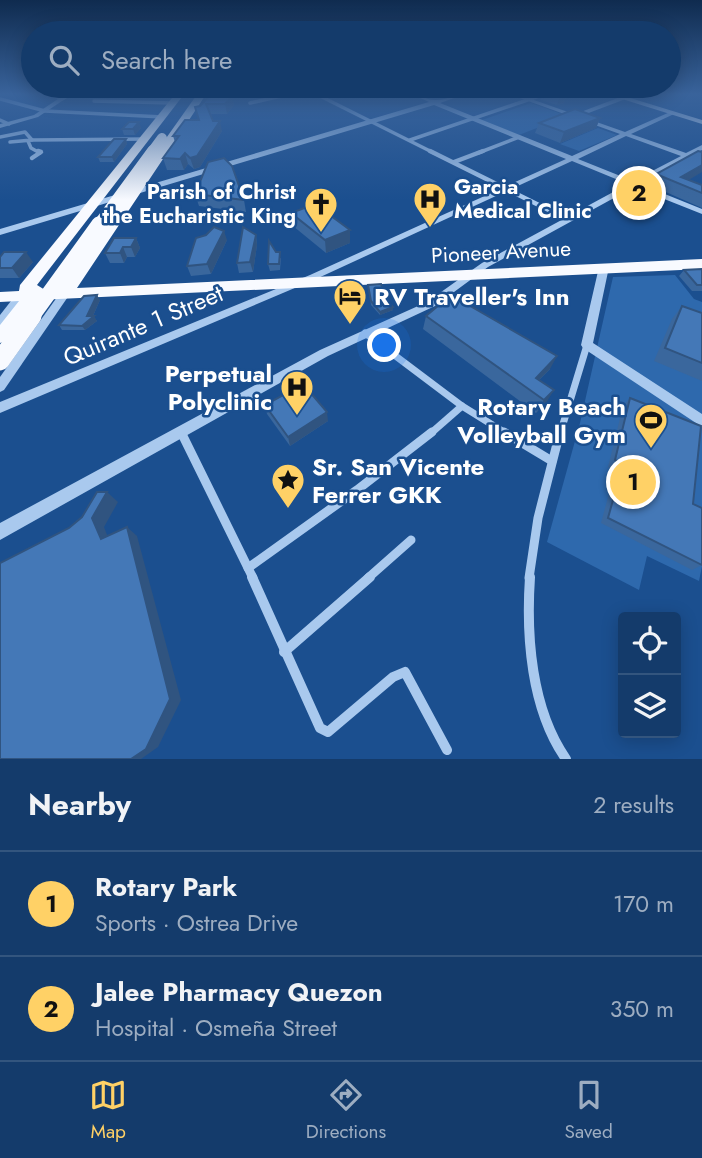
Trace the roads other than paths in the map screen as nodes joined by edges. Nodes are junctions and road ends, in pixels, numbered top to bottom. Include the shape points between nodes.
1 (158, 128) edge
2 (161, 128) edge
3 (163, 128) edge
4 (179, 128) edge
5 (351, 128) edge
6 (386, 128) edge
7 (445, 128) edge
8 (497, 128) edge
9 (607, 128) edge
10 (639, 128) edge
11 (625, 135) junction
12 (0, 137) edge
13 (519, 137) junction
14 (154, 138) junction
15 (410, 140) junction
16 (30, 141) junction
17 (10, 142) dead end
18 (702, 147) edge
19 (687, 155) junction
20 (32, 158) dead end
21 (572, 159) junction
22 (702, 161) edge
23 (454, 163) junction
24 (633, 184) junction
25 (507, 189) junction
26 (135, 192) junction
27 (93, 204) junction
28 (702, 212) edge
29 (567, 219) junction
30 (0, 232) edge
31 (702, 264) edge
32 (604, 267) junction
33 (461, 279) junction
34 (302, 281) junction
35 (0, 290) edge
36 (45, 292) junction
37 (0, 297) edge
38 (0, 322) edge
39 (365, 333) junction
40 (0, 337) edge
41 (0, 343) edge
42 (587, 345) junction
43 (0, 361) edge
44 (0, 369) edge
45 (0, 387) edge
46 (462, 407) junction
47 (0, 408) edge
48 (702, 421) edge
49 (181, 432) junction
50 (552, 461) junction
51 (0, 533) edge
52 (411, 540) dead end
53 (247, 568) junction
54 (284, 652) junction
55 (447, 750) dead end
56 (566, 759) edge

1 - 14 highway
2 - 14 highway
3 - 14 highway
4 - 26 highway
5 - 26 street
6 - 15 street
7 - 15 street
8 - 13 street
9 - 11 street
10 - 11 street, Quirante 1 Street
11 - 19 street
11 - 21 street, Quirante 1 Street
12 - 16 street via 25,131
13 - 21 street
13 - 23 street
14 - 16 street
14 - 27 highway
14 - 41 highway
14 - 43 highway, bridge
15 - 23 street
16 - 17 street
16 - 20 street via 31,148 41,152
18 - 19 street
19 - 22 street
19 - 24 street
21 - 24 street
21 - 25 street, Quirante 1 Street
23 - 25 street
24 - 28 street
24 - 29 street
25 - 29 street
25 - 34 street, Quirante 1 Street
26 - 27 street
26 - 36 highway
27 - 30 street
27 - 36 highway
29 - 33 street
31 - 32 highway, Pioneer Avenue
32 - 33 highway, Pioneer Avenue
32 - 42 street
33 - 34 highway, Pioneer Avenue
33 - 39 street via 431,304
34 - 36 highway, Pioneer Avenue via 275,286
34 - 47 street, Quirante 1 Street
35 - 36 highway, Pioneer Avenue
36 - 37 highway
36 - 38 street
36 - 40 highway
36 - 44 highway
36 - 45 street
39 - 46 street
39 - 49 street
42 - 48 street
42 - 50 street
46 - 50 street
46 - 53 street via 345,501
49 - 51 street
49 - 53 street
50 - 56 street via 531,548 527,602 534,676 552,741
52 - 54 street
53 - 54 street
54 - 55 street via 325,732 405,672

